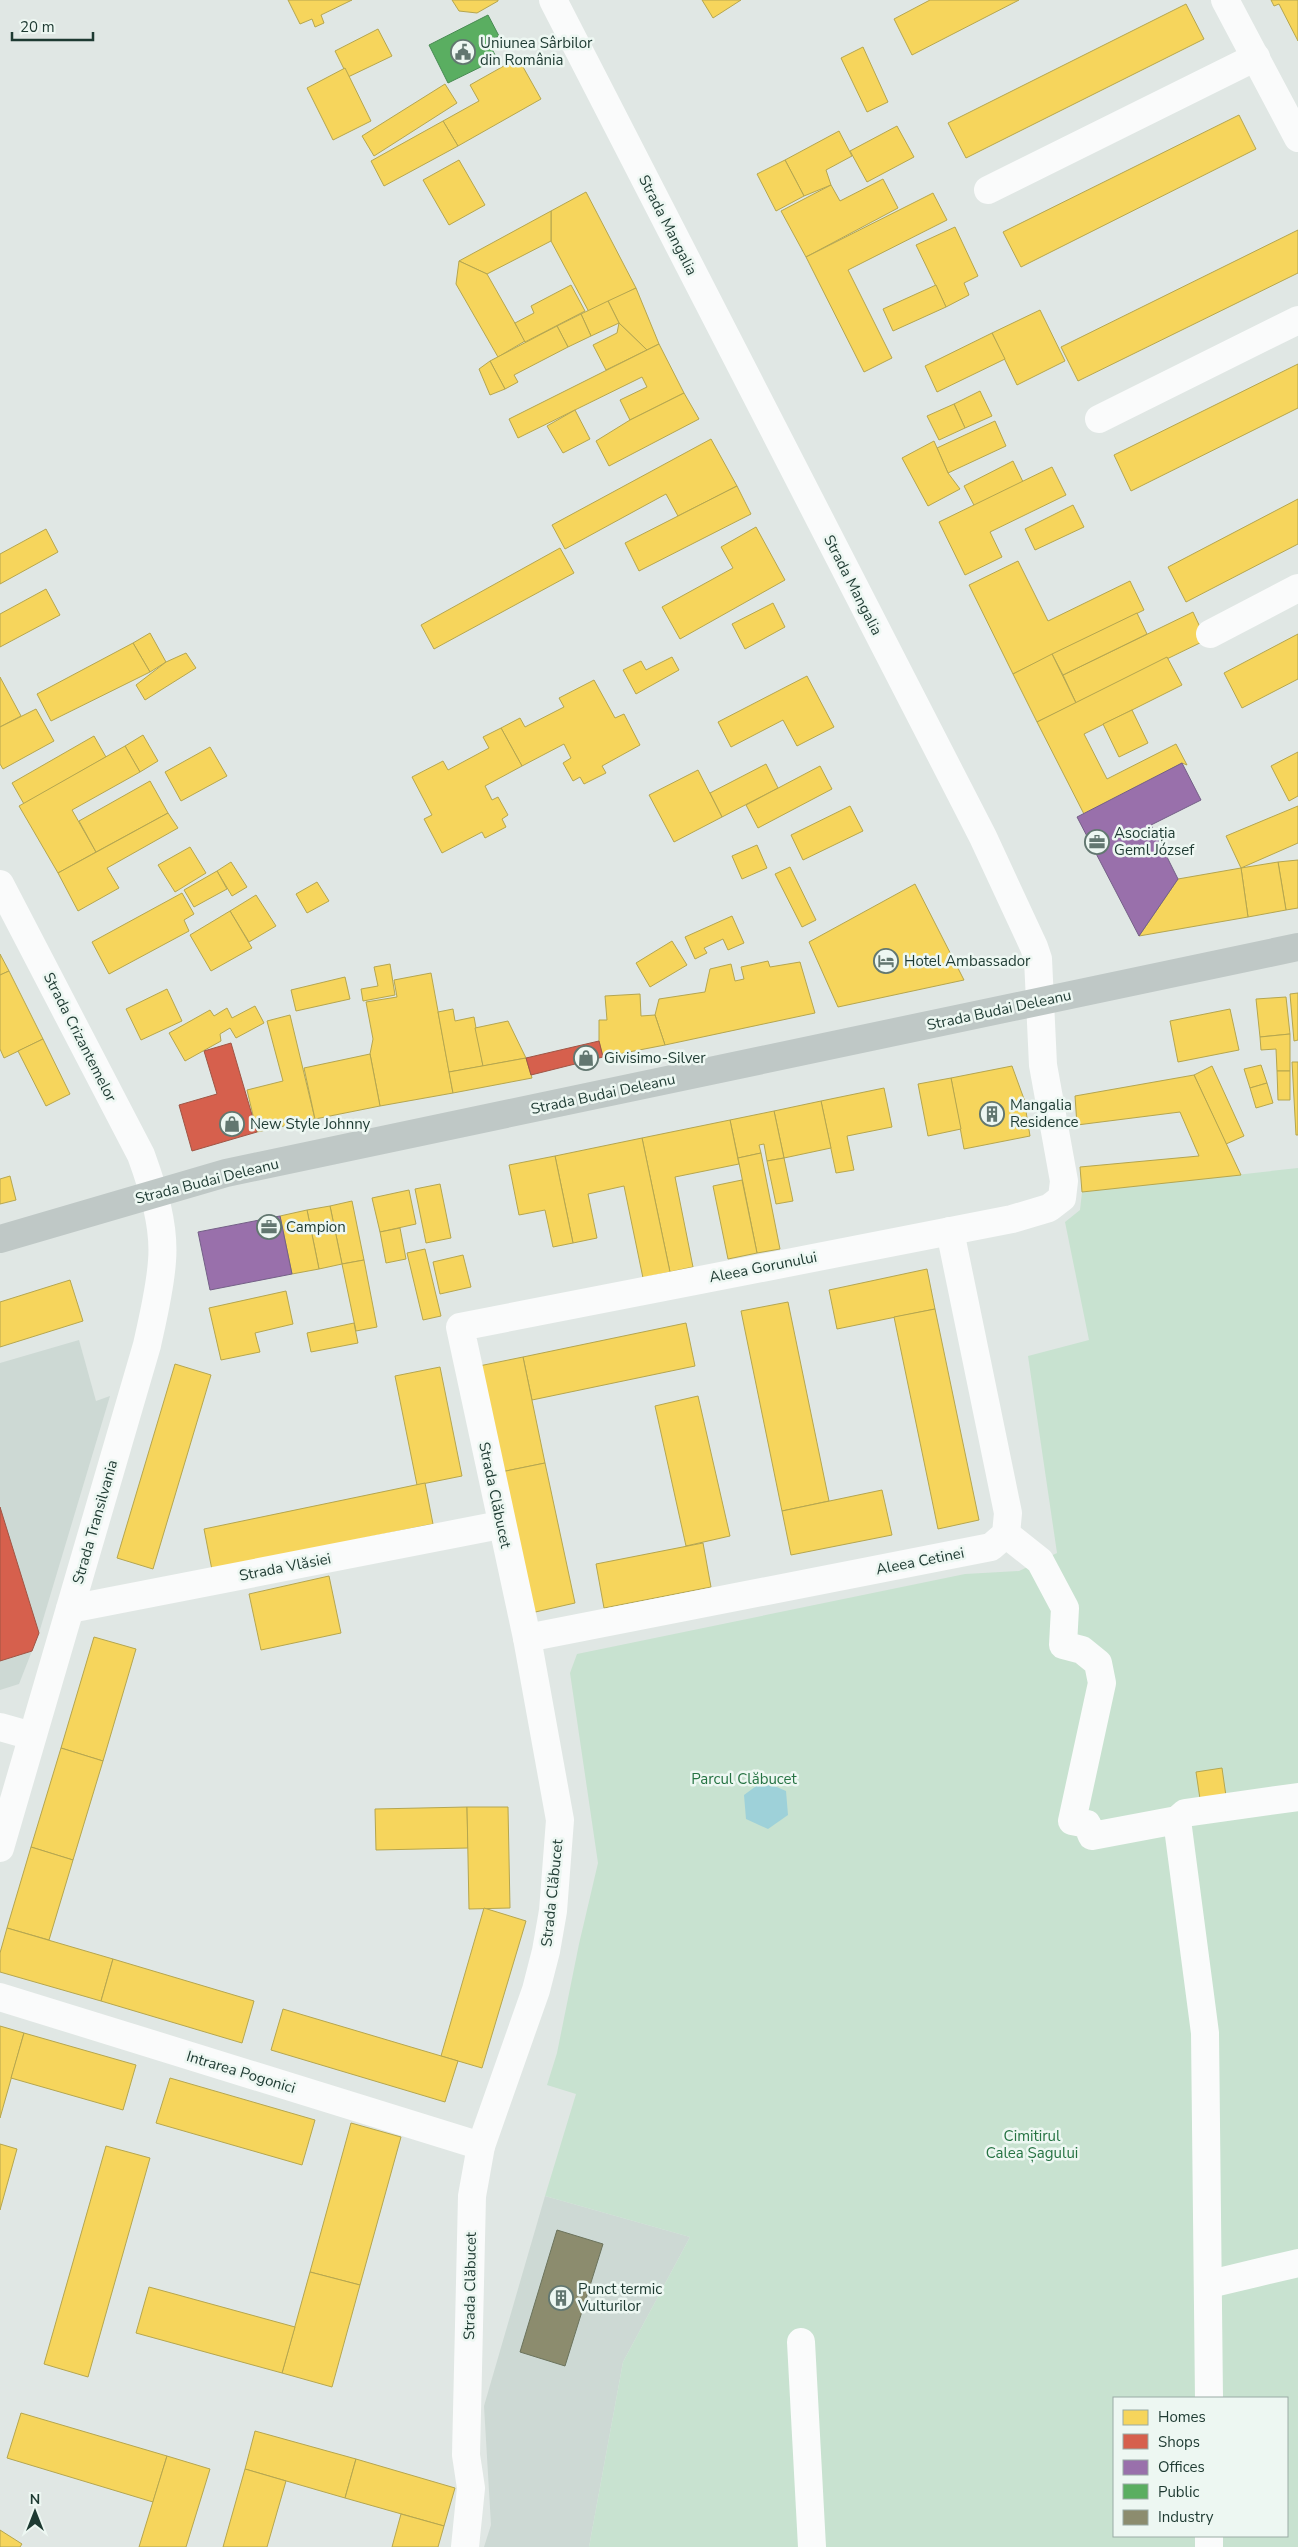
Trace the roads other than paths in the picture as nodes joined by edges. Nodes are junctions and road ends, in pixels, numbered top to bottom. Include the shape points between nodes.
1 (553, 0) edge
2 (1225, 0) edge
3 (1256, 57) junction
4 (1298, 138) edge
5 (988, 190) dead end
6 (1298, 320) edge
7 (1099, 419) dead end
8 (1298, 588) edge
9 (1210, 634) dead end
10 (0, 884) edge
11 (1298, 947) edge
12 (1041, 1002) junction
13 (154, 1193) junction
14 (1062, 1198) joint
15 (950, 1231) junction
16 (0, 1239) edge
17 (460, 1327) joint
18 (500, 1525) junction
19 (1006, 1534) junction
20 (70, 1609) junction
21 (527, 1638) junction
22 (0, 1728) edge
23 (32, 1736) junction
24 (1298, 1797) edge
25 (1176, 1820) junction
26 (0, 1848) edge
27 (0, 1997) edge
28 (481, 2146) junction
29 (1298, 2263) edge
30 (1210, 2284) junction
31 (801, 2342) dead end
32 (1209, 2397) edge
33 (465, 2547) edge
34 (812, 2547) edge

1 - 12 street, Strada Mangalia via 983,838 1034,947
2 - 3 street
3 - 4 street
3 - 5 street
6 - 7 street
8 - 9 street
10 - 13 street, Strada Crizantemelor via 141,1155
11 - 12 main road, Strada Budai Deleanu
12 - 13 main road, Strada Budai Deleanu via 226,1173
12 - 14 street, Strada Mangalia via 1043,1064 1064,1182
13 - 16 main road, Strada Budai Deleanu
13 - 20 street, Strada Transilvania via 162,1245 159,1290
14 - 15 street, Aleea Gorunului via 1040,1211
15 - 17 street, Aleea Gorunului
15 - 19 street via 1008,1513
17 - 18 street, Strada Clăbucet
18 - 20 street, Strada Vlăsiei
18 - 21 street, Strada Clăbucet
19 - 21 street, Aleea Cetinei via 991,1547
19 - 25 street via 1040,1562 1065,1608 1064,1645 1082,1650 1098,1663 1102,1683 1072,1821 1087,1824 1092,1836
20 - 23 street, Strada Transilvania
21 - 28 street, Strada Clăbucet via 560,1820 553,1911 536,1990
22 - 23 street
23 - 26 street, Strada Transilvania
24 - 25 street via 1185,1813
25 - 30 street via 1204,2033
27 - 28 street, Intrarea Pogonici
28 - 33 street, Strada Clăbucet via 472,2196 466,2455 472,2488
29 - 30 street
30 - 32 street
31 - 34 street

